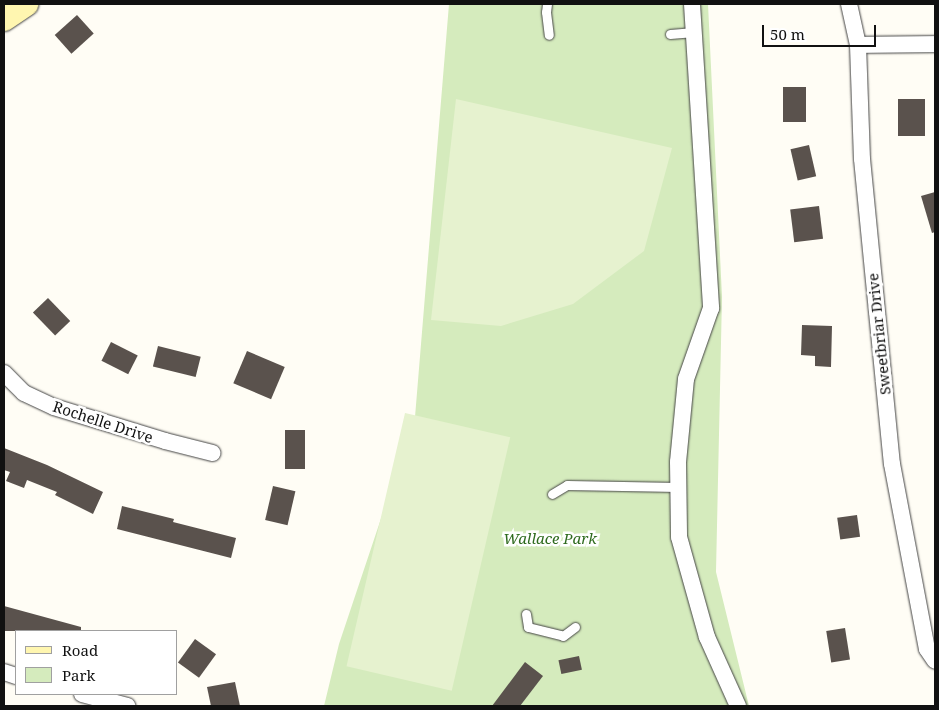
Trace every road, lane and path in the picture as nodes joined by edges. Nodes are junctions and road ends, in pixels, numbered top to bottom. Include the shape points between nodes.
1 (26, 4) edge
2 (547, 4) edge
3 (692, 4) edge
4 (849, 4) edge
5 (4, 19) edge
6 (694, 32) junction
7 (670, 34) dead end
8 (549, 35) dead end
9 (935, 44) edge
10 (858, 45) junction
11 (4, 373) edge
12 (212, 453) dead end
13 (678, 487) junction
14 (552, 494) dead end
15 (526, 614) dead end
16 (575, 627) dead end
17 (935, 660) edge
18 (86, 695) edge
19 (127, 706) edge
20 (738, 706) edge

1 - 5 street
2 - 8 lane
3 - 6 street
4 - 10 street, Sweetbriar Drive
6 - 7 lane
6 - 13 street via 711,308 686,379
9 - 10 street
10 - 17 street, Sweetbriar Drive via 862,159 892,464 927,648
11 - 12 street, Rochelle Drive via 24,393 54,407
13 - 14 lane via 567,485
13 - 20 street via 679,537 708,637
15 - 16 lane via 528,626 563,636
18 - 19 street

